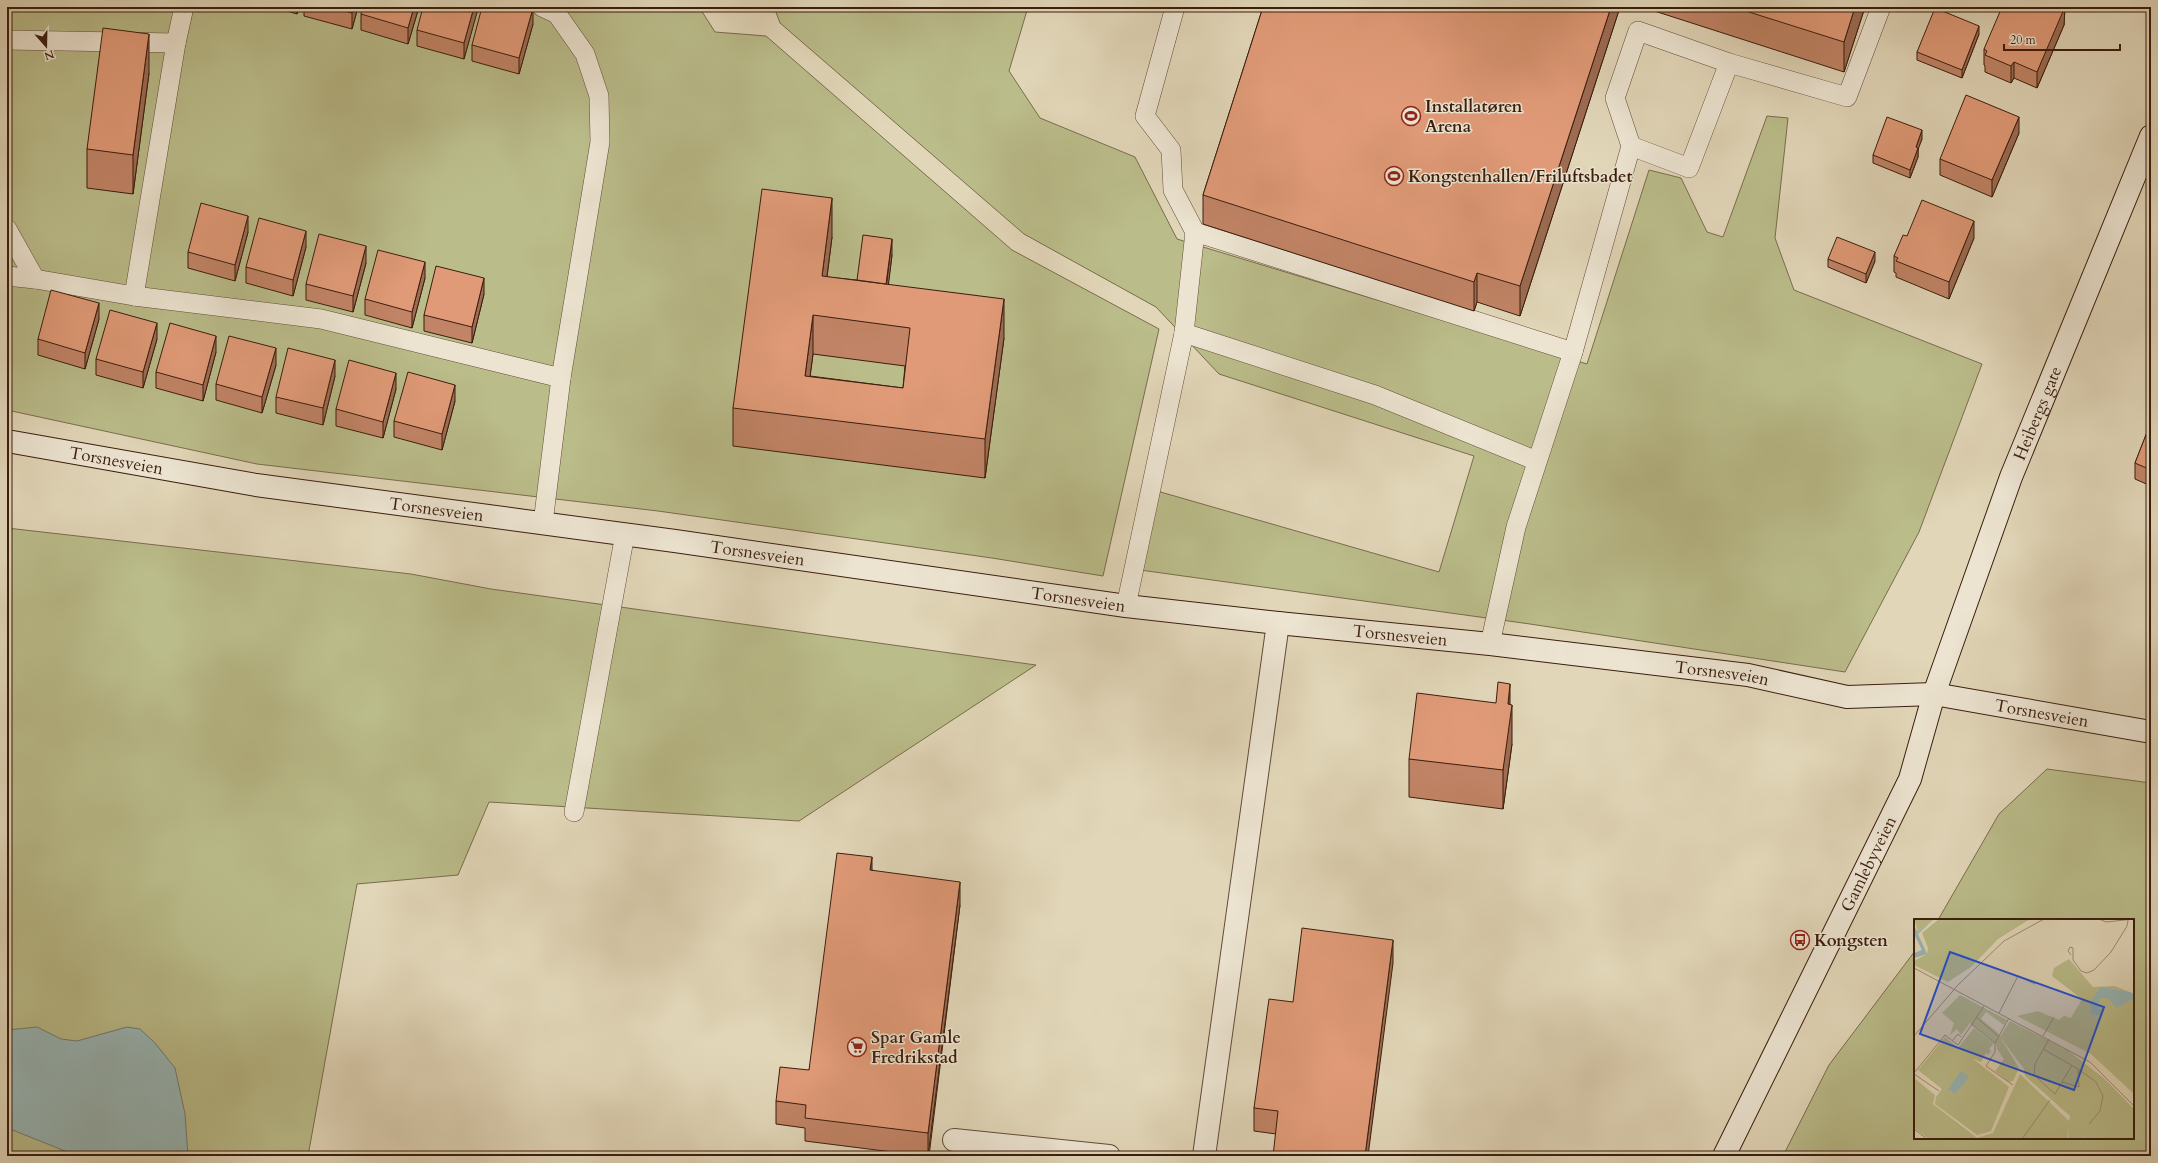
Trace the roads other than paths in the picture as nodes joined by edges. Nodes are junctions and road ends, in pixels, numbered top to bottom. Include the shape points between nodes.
1 (184, 7) edge
2 (542, 7) edge
3 (1175, 7) edge
4 (1881, 7) edge
5 (7, 40) edge
6 (176, 43) junction
7 (1729, 63) junction
8 (2151, 136) edge
9 (1631, 146) junction
10 (7, 229) edge
11 (1195, 232) junction
12 (7, 276) edge
13 (35, 279) junction
14 (134, 296) junction
15 (1184, 333) junction
16 (1573, 352) junction
17 (561, 378) junction
18 (7, 441) edge
19 (1537, 461) junction
20 (543, 522) junction
21 (625, 534) junction
22 (1126, 606) junction
23 (1278, 624) junction
24 (1490, 644) junction
25 (1934, 694) junction
26 (2151, 732) edge
27 (574, 812) dead end
28 (954, 1140) dead end
29 (1109, 1156) edge
30 (1204, 1156) edge
31 (1724, 1156) edge

1 - 6 lane
2 - 17 lane via 557,14 585,54 599,96 600,142
3 - 11 lane via 1145,116 1171,150 1173,190
4 - 7 lane via 1847,98
5 - 6 lane
6 - 14 lane
7 - 9 lane via 1688,168
7 - 9 lane via 1638,32 1615,98
8 - 25 street, Heibergs gate via 2011,477
9 - 16 lane
10 - 13 lane
11 - 15 lane
11 - 16 lane
12 - 13 lane
13 - 14 lane
14 - 17 lane via 321,319
15 - 19 lane via 1375,395
15 - 22 lane
16 - 19 lane
17 - 20 lane
18 - 20 street, Torsnesveien via 256,486
19 - 24 lane via 1516,527
20 - 21 street, Torsnesveien
21 - 22 street, Torsnesveien
21 - 27 lane
22 - 23 street, Torsnesveien
23 - 24 street, Torsnesveien
23 - 30 street
24 - 25 street, Torsnesveien via 1748,674 1847,697
25 - 26 street, Torsnesveien
25 - 31 street, Gamlebyveien via 1910,778
28 - 29 street

